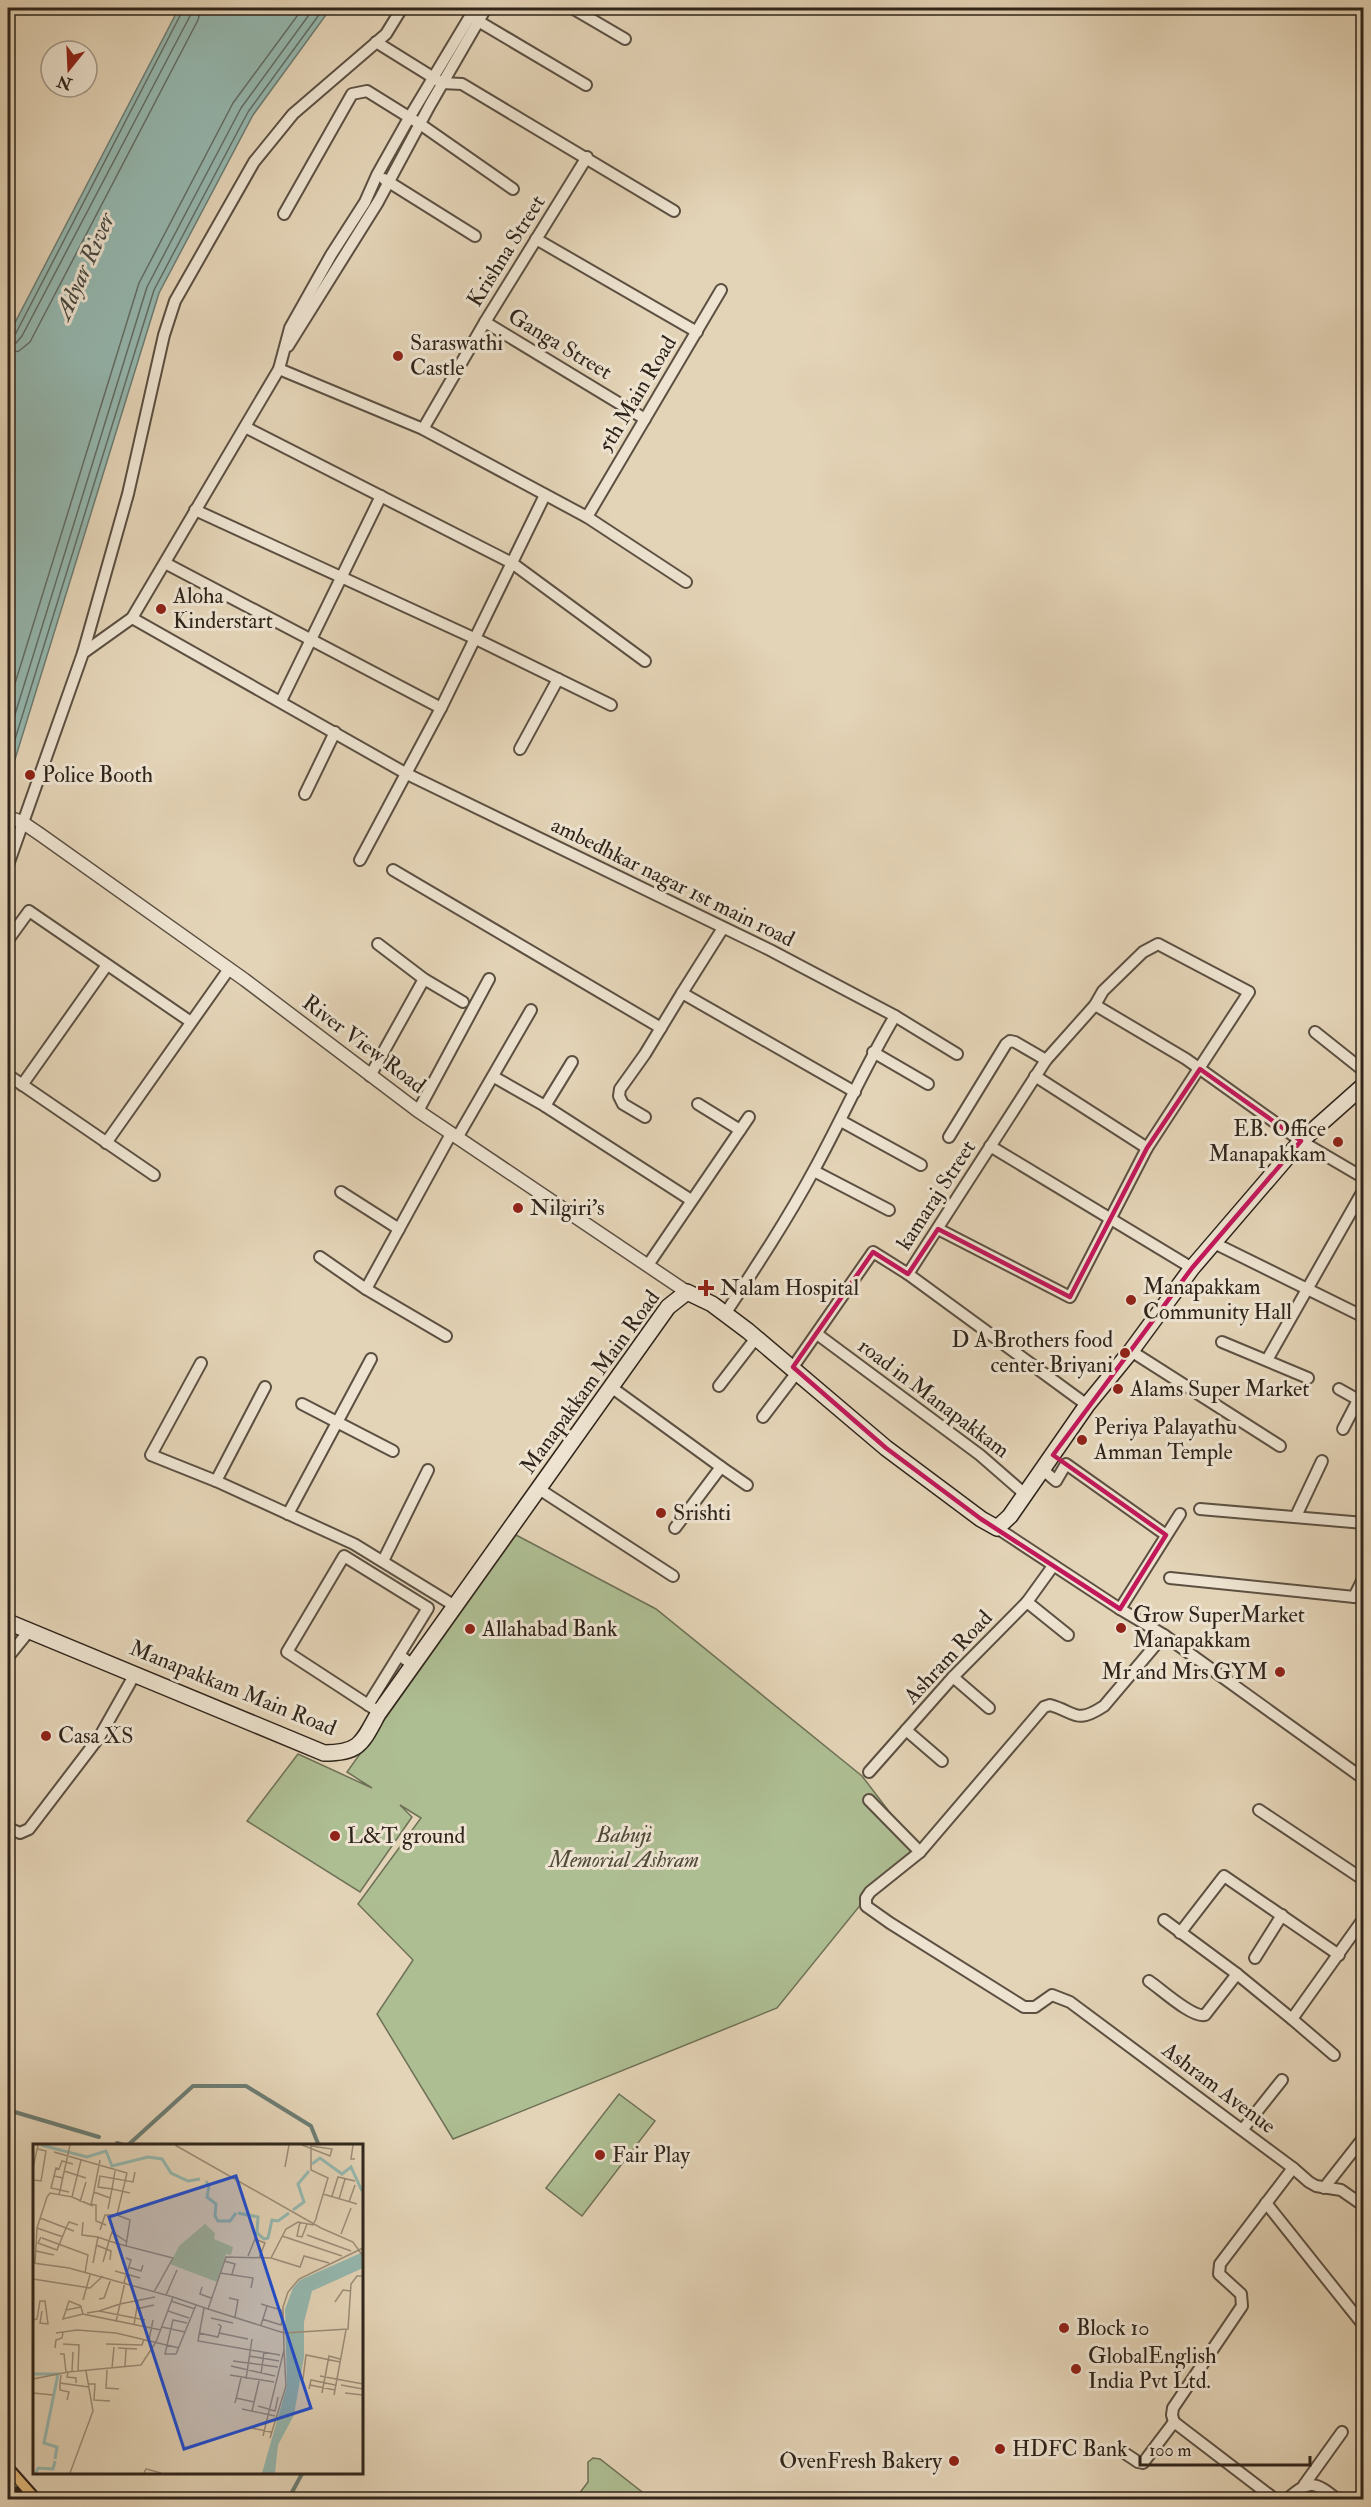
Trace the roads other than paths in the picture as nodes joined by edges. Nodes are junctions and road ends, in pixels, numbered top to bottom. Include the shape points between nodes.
1 (402, 8) edge
2 (486, 8) edge
3 (572, 8) edge
4 (474, 15) edge
5 (625, 39) dead end
6 (376, 42) junction
7 (437, 80) junction
8 (586, 85) dead end
9 (409, 118) junction
10 (420, 124) junction
11 (587, 157) junction
12 (377, 175) junction
13 (389, 181) junction
14 (513, 189) dead end
15 (674, 211) dead end
16 (284, 214) dead end
17 (475, 236) dead end
18 (536, 239) junction
19 (335, 258) junction
20 (721, 290) dead end
21 (485, 322) junction
22 (697, 332) junction
23 (279, 369) junction
24 (645, 419) junction
25 (245, 427) junction
26 (423, 429) junction
27 (545, 495) junction
28 (381, 496) junction
29 (195, 510) junction
30 (586, 517) junction
31 (165, 563) junction
32 (512, 563) junction
33 (342, 578) junction
34 (686, 582) dead end
35 (132, 618) junction
36 (476, 639) junction
37 (311, 640) junction
38 (83, 653) junction
39 (645, 662) dead end
40 (558, 679) junction
41 (281, 701) junction
42 (611, 705) dead end
43 (441, 708) junction
44 (335, 732) junction
45 (520, 749) dead end
46 (407, 774) junction
47 (305, 794) dead end
48 (8, 817) edge
49 (21, 822) junction
50 (360, 860) dead end
51 (8, 865) edge
52 (393, 870) dead end
53 (723, 928) junction
54 (8, 940) edge
55 (378, 944) dead end
56 (106, 965) junction
57 (229, 969) junction
58 (424, 979) junction
59 (489, 979) dead end
60 (682, 993) junction
61 (463, 1002) dead end
62 (1095, 1005) junction
63 (531, 1010) dead end
64 (895, 1016) junction
65 (191, 1022) junction
66 (662, 1028) junction
67 (1315, 1032) dead end
68 (873, 1052) junction
69 (957, 1054) dead end
70 (1046, 1060) junction
71 (572, 1062) dead end
72 (1200, 1069) junction
73 (1364, 1071) edge
74 (8, 1075) edge
75 (369, 1076) junction
76 (1035, 1076) junction
77 (494, 1077) junction
78 (928, 1084) dead end
79 (22, 1085) junction
80 (1364, 1085) edge
81 (855, 1092) junction
82 (698, 1104) dead end
83 (545, 1106) junction
84 (418, 1111) junction
85 (645, 1117) dead end
86 (749, 1117) dead end
87 (841, 1121) junction
88 (740, 1130) junction
89 (454, 1136) junction
90 (948, 1137) dead end
91 (1301, 1141) junction
92 (106, 1143) junction
93 (990, 1146) junction
94 (1147, 1148) junction
95 (921, 1165) dead end
96 (814, 1171) junction
97 (154, 1175) dead end
98 (1364, 1178) edge
99 (1364, 1189) edge
100 (341, 1192) dead end
101 (691, 1200) junction
102 (889, 1210) dead end
103 (1111, 1220) junction
104 (399, 1229) junction
105 (938, 1229) junction
106 (1214, 1243) junction
107 (320, 1257) dead end
108 (648, 1265) junction
109 (1192, 1268) junction
110 (908, 1274) junction
111 (366, 1289) junction
112 (1307, 1290) junction
113 (687, 1292) junction
114 (725, 1314) junction
115 (1364, 1317) edge
116 (817, 1334) junction
117 (446, 1336) dead end
118 (756, 1338) junction
119 (1222, 1342) dead end
120 (1131, 1351) junction
121 (371, 1359) dead end
122 (1267, 1360) junction
123 (201, 1363) dead end
124 (796, 1369) junction
125 (1308, 1378) dead end
126 (719, 1386) dead end
127 (265, 1387) dead end
128 (611, 1387) junction
129 (1339, 1389) dead end
130 (1361, 1402) edge
131 (302, 1404) dead end
132 (1087, 1405) junction
133 (764, 1417) dead end
134 (338, 1423) junction
135 (1343, 1429) dead end
136 (1280, 1446) dead end
137 (393, 1451) dead end
138 (1322, 1461) dead end
139 (721, 1467) junction
140 (428, 1470) dead end
141 (1043, 1470) junction
142 (216, 1481) junction
143 (747, 1485) dead end
144 (539, 1489) junction
145 (1026, 1495) junction
146 (1200, 1509) dead end
147 (288, 1514) junction
148 (1180, 1514) dead end
149 (1296, 1516) junction
150 (1364, 1522) edge
151 (675, 1528) dead end
152 (997, 1528) junction
153 (1166, 1535) junction
154 (382, 1561) junction
155 (1053, 1566) junction
156 (673, 1576) dead end
157 (1364, 1577) edge
158 (1170, 1578) dead end
159 (1359, 1598) edge
160 (1027, 1602) junction
161 (455, 1606) junction
162 (1120, 1609) junction
163 (8, 1622) edge
164 (25, 1630) junction
165 (1068, 1635) dead end
166 (1164, 1635) junction
167 (8, 1647) edge
168 (399, 1655) junction
169 (8, 1657) edge
170 (413, 1665) junction
171 (135, 1674) junction
172 (953, 1677) junction
173 (989, 1708) dead end
174 (374, 1709) junction
175 (906, 1730) junction
176 (942, 1761) dead end
177 (868, 1772) dead end
178 (1364, 1779) edge
179 (869, 1800) dead end
180 (1259, 1810) dead end
181 (8, 1828) edge
182 (920, 1852) junction
183 (1364, 1880) edge
184 (1282, 1915) junction
185 (1364, 1918) edge
186 (1164, 1920) dead end
187 (1180, 1933) junction
188 (1339, 1955) junction
189 (1255, 1958) dead end
190 (1237, 1974) junction
191 (1149, 1981) dead end
192 (1292, 2019) junction
193 (1334, 2055) dead end
194 (1282, 2080) dead end
195 (1243, 2129) junction
196 (1364, 2137) edge
197 (1293, 2168) junction
198 (1324, 2187) junction
199 (1266, 2203) junction
200 (1364, 2206) edge
201 (1364, 2326) edge
202 (1174, 2422) junction
203 (1342, 2432) dead end
204 (1122, 2452) dead end
205 (8, 2473) edge
206 (1304, 2485) junction
207 (32, 2499) edge
208 (1276, 2499) edge
209 (1286, 2499) edge
210 (1338, 2499) edge

1 - 6 street via 386,34
2 - 4 street
3 - 5 street
4 - 7 street
4 - 8 street
6 - 7 street
6 - 38 street via 293,114 254,162 175,301 128,494
7 - 9 street
7 - 10 street
7 - 11 street via 462,84
9 - 10 street
9 - 12 street
9 - 16 street via 367,92 352,94
10 - 13 street
10 - 14 street
11 - 15 street
11 - 18 street, Krishna Street
12 - 13 street
12 - 19 street
13 - 17 street
13 - 19 street via 370,216
18 - 21 street, Krishna Street
18 - 22 street
19 - 23 street via 290,328
20 - 22 street, 5th Main Road
21 - 24 street, Ganga Street
21 - 26 street, Krishna Street
22 - 24 street, 5th Main Road
23 - 25 street
23 - 26 street
24 - 30 street, 5th Main Road
25 - 28 street
25 - 29 street
26 - 27 street
27 - 30 street
27 - 32 street
28 - 32 street
28 - 33 street
29 - 31 street
29 - 33 street
30 - 34 street
31 - 35 street
31 - 37 street
32 - 36 street
32 - 39 street
33 - 36 street
33 - 37 street
35 - 38 street
35 - 41 street, ambedhkar nagar 1st main road
36 - 40 street
36 - 43 street
37 - 41 street
37 - 43 street
38 - 49 street
40 - 42 street
40 - 45 street
41 - 44 street, ambedhkar nagar 1st main road
43 - 46 street
44 - 46 street, ambedhkar nagar 1st main road
44 - 47 street
46 - 50 street
46 - 53 street, ambedhkar nagar 1st main road
48 - 49 street, River View Road
49 - 51 street
49 - 57 street, River View Road
52 - 66 street
53 - 60 street
53 - 64 street, ambedhkar nagar 1st main road
54 - 56 street via 29,911
55 - 58 street
56 - 65 street
56 - 79 street
57 - 65 street
57 - 75 street, River View Road
58 - 61 street
58 - 75 street
59 - 84 street
60 - 66 street
60 - 81 street
62 - 70 street, kamaraj Street
62 - 72 street
62 - 72 street, kamaraj Street via 1103,991 1143,952 1158,944 1249,992
63 - 77 street
64 - 68 street
64 - 69 street, ambedhkar nagar 1st main road
65 - 92 street
66 - 85 street via 620,1089 623,1104
67 - 73 street
68 - 78 street
68 - 81 street
70 - 76 street, kamaraj Street
70 - 90 street via 1015,1042 1006,1044
71 - 83 street
72 - 91 street
72 - 94 street
74 - 79 street
75 - 84 street, River View Road
76 - 93 street, kamaraj Street
76 - 94 street
77 - 83 street
77 - 89 street
79 - 92 street
80 - 91 main road
81 - 87 street
82 - 88 street
83 - 101 street
84 - 89 street, River View Road
86 - 88 street
87 - 95 street
87 - 96 street
88 - 101 street
89 - 104 street
89 - 108 street, River View Road
91 - 98 street
91 - 106 main road
92 - 97 street
93 - 103 street
93 - 105 street, kamaraj Street
94 - 103 street
96 - 102 street
96 - 114 street
99 - 112 street
100 - 104 street
101 - 108 street
103 - 105 street via 1070,1297
103 - 109 street
104 - 111 street
105 - 110 street, kamaraj Street
106 - 109 main road
106 - 112 street
107 - 111 street
108 - 113 street, River View Road
109 - 120 main road
110 - 116 street, kamaraj Street via 873,1252
110 - 132 street
111 - 117 street
112 - 115 street
112 - 122 street
113 - 114 main road, Manapakkam Main Road
113 - 128 main road, Manapakkam Main Road via 668,1307
114 - 118 main road, Manapakkam Main Road
116 - 124 street, kamaraj Street
116 - 145 street, road in Manapakkam via 980,1455
118 - 124 main road, Manapakkam Main Road
118 - 126 street
119 - 122 street
120 - 132 main road
120 - 136 street
121 - 134 street
122 - 125 street
123 - 142 street via 151,1455
124 - 133 street, kamaraj Street
124 - 152 main road, Manapakkam Main Road via 886,1448
127 - 142 street
128 - 139 street
128 - 144 main road, Manapakkam Main Road
129 - 130 street
130 - 135 street
131 - 134 street
132 - 141 main road
134 - 137 street
134 - 147 street
138 - 149 street
139 - 143 street
139 - 151 street
140 - 154 street
141 - 145 main road
141 - 153 street via 1056,1481 1066,1464
142 - 147 street
144 - 156 street
144 - 161 main road, Manapakkam Main Road
145 - 152 main road
146 - 149 street
147 - 154 street
148 - 153 street
149 - 150 street
152 - 155 street
153 - 162 street
154 - 161 street
155 - 160 street, Ashram Road
155 - 162 street
157 - 159 street
158 - 159 street
160 - 165 street
160 - 172 street, Ashram Road
161 - 170 main road, Manapakkam Main Road
162 - 166 street
163 - 164 main road, Manapakkam Main Road
164 - 167 street
164 - 169 street
164 - 171 main road, Manapakkam Main Road
166 - 178 street
166 - 182 street via 1104,1706 1091,1714 1074,1715 1050,1705 1044,1707
168 - 170 street
168 - 174 street
168 - 174 street via 428,1608 344,1556 287,1653
170 - 174 main road, Manapakkam Main Road
171 - 174 main road, Manapakkam Main Road via 324,1753 354,1750 364,1738
171 - 181 street via 100,1736 29,1829 20,1833
172 - 173 street
172 - 175 street, Ashram Road
175 - 176 street
175 - 177 street, Ashram Road
179 - 182 street
180 - 183 street
182 - 195 street, Ashram Avenue via 870,1892 866,1906 1024,2007 1035,2007 1052,1995 1070,2002
184 - 187 street via 1224,1876
184 - 188 street
184 - 189 street
185 - 188 street
186 - 187 street
187 - 190 street
188 - 192 street
190 - 191 street via 1202,2016
190 - 192 street
192 - 193 street
194 - 195 street
195 - 197 street, Ashram Avenue
196 - 198 street
197 - 198 street, Ashram Avenue via 1309,2182
197 - 199 street
198 - 200 street, Ashram Avenue via 1341,2190
199 - 201 street
199 - 202 street via 1220,2264 1220,2274 1241,2294 1242,2306 1173,2408
202 - 204 street via 1143,2463
202 - 208 street
203 - 206 street
205 - 207 main road
206 - 209 street
206 - 210 street via 1321,2487

